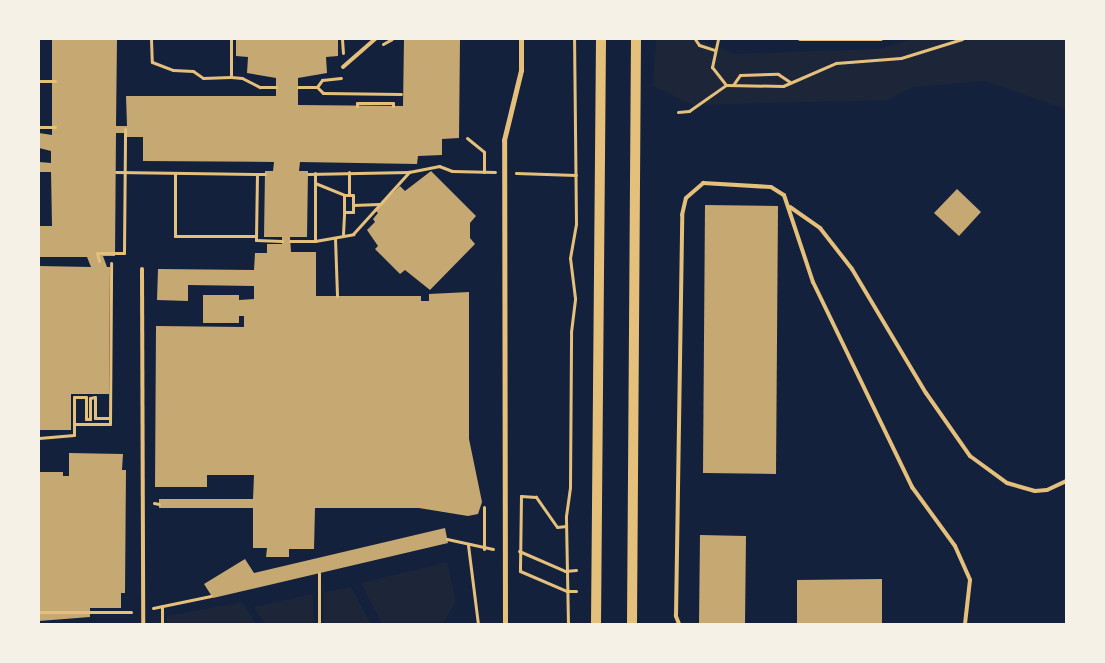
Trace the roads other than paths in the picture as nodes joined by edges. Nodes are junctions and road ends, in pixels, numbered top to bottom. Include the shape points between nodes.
1 (375, 39) edge
2 (521, 39) edge
3 (601, 39) edge
4 (636, 39) edge
5 (800, 39) edge
6 (881, 39) edge
7 (343, 67) dead end
8 (790, 207) junction
9 (142, 269) dead end
10 (1066, 481) edge
11 (143, 624) edge
12 (505, 624) edge
13 (596, 624) edge
14 (632, 624) edge
15 (679, 624) edge
16 (965, 624) edge

1 - 7 lane
2 - 12 street via 521,70 504,140
3 - 13 main road
4 - 14 main road
5 - 6 lane
8 - 10 lane via 820,228 852,269 926,393 970,456 1007,483 1035,491 1047,490
8 - 15 lane via 784,196 771,187 731,183 703,183 686,198 682,215 676,616
8 - 16 lane via 817,291 912,487 955,546 970,580
9 - 11 lane

